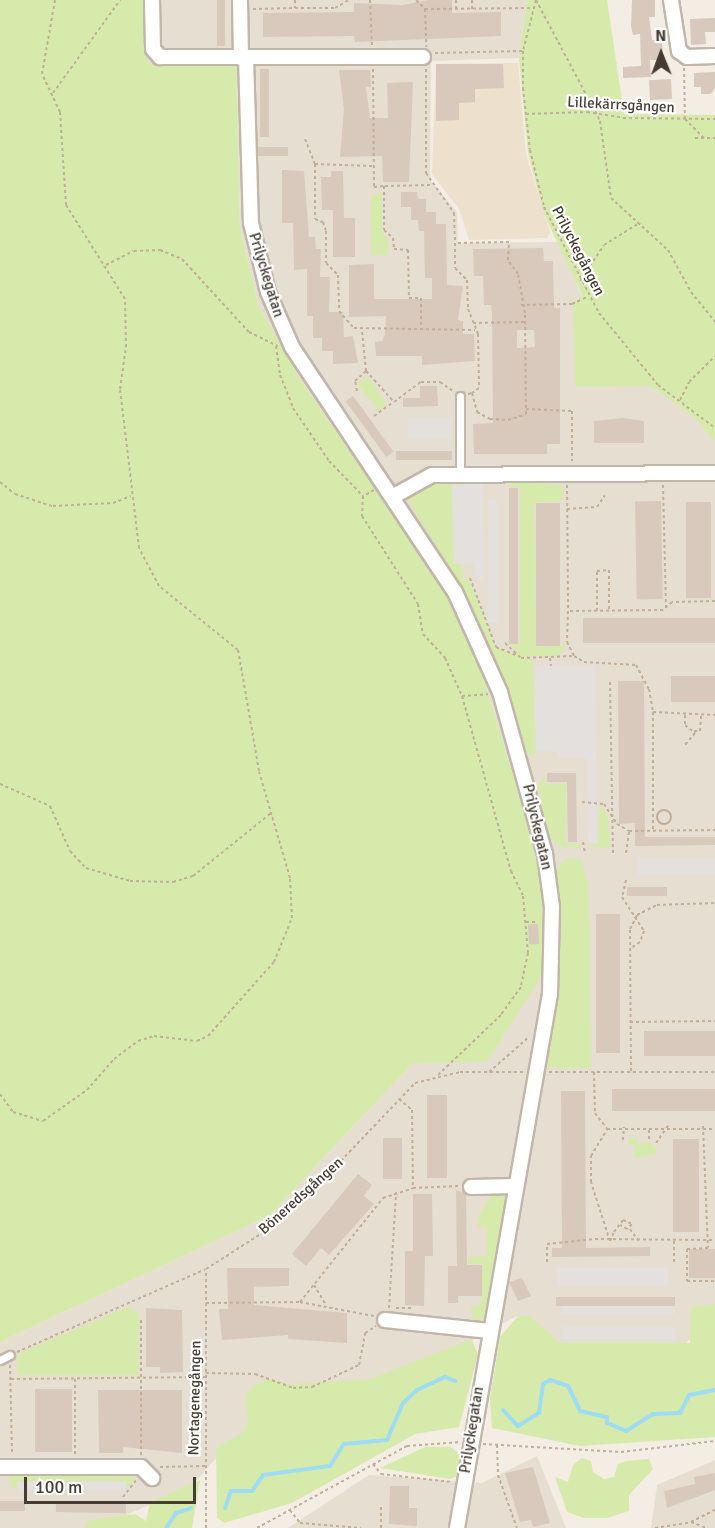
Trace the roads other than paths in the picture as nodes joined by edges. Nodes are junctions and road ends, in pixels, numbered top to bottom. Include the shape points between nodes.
1 (152, 0) edge
2 (240, 0) edge
3 (671, 0) edge
4 (715, 56) edge
5 (244, 57) junction
6 (423, 57) road end
7 (460, 396) road end
8 (715, 473) edge
9 (460, 474) junction
10 (394, 496) junction
11 (516, 1186) junction
12 (471, 1187) road end
13 (387, 1314) road end
14 (489, 1332) junction
15 (10, 1355) road end
16 (0, 1360) edge
17 (6, 1467) edge
18 (152, 1479) road end
19 (457, 1528) edge

1 - 5 street via 153,49 160,57
2 - 5 street, Prilyckegatan
3 - 4 street via 679,51 684,56
5 - 6 street via 373,62
5 - 10 street, Prilyckegatan via 251,224 268,292 292,347
7 - 9 lane
8 - 9 street
9 - 10 street via 417,479
10 - 11 street, Prilyckegatan via 455,592 500,692 540,827 552,907 550,993
11 - 12 street
11 - 14 street, Prilyckegatan
13 - 14 street
14 - 19 street, Prilyckegatan
15 - 16 lane
17 - 18 street via 141,1467

